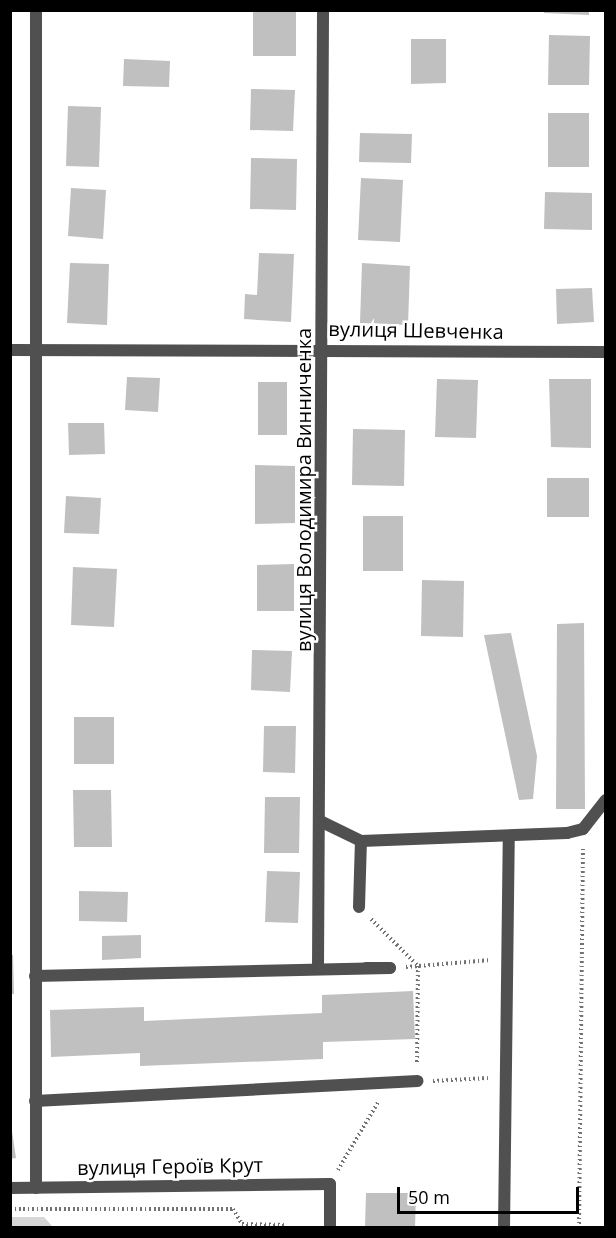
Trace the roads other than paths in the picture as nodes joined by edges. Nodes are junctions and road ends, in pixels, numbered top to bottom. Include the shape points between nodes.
1 (36, 10) edge
2 (322, 10) edge
3 (324, 349) junction
4 (10, 350) edge
5 (33, 350) junction
6 (606, 352) edge
7 (606, 800) edge
8 (320, 821) junction
9 (510, 837) junction
10 (361, 840) junction
11 (360, 907) road end
12 (366, 968) dead end
13 (318, 969) junction
14 (35, 976) junction
15 (417, 1082) road end
16 (35, 1101) junction
17 (10, 1188) edge
18 (36, 1188) junction
19 (330, 1227) edge
20 (504, 1227) edge

1 - 5 street
2 - 3 street, вулиця Володимира Винниченка
3 - 5 street, вулиця Шевченка
3 - 6 street, вулиця Шевченка
3 - 8 street, вулиця Володимира Винниченка
4 - 5 street, вулиця Шевченка
5 - 14 street
7 - 9 street via 583,829
8 - 10 street
8 - 13 street, вулиця Володимира Винниченка
9 - 10 street
9 - 20 street
10 - 11 street
12 - 13 street via 390,968
13 - 14 street
14 - 16 street
15 - 16 street
16 - 18 street
17 - 18 street, вулиця Героїв Крут
18 - 19 street, вулиця Героїв Крут via 330,1184

